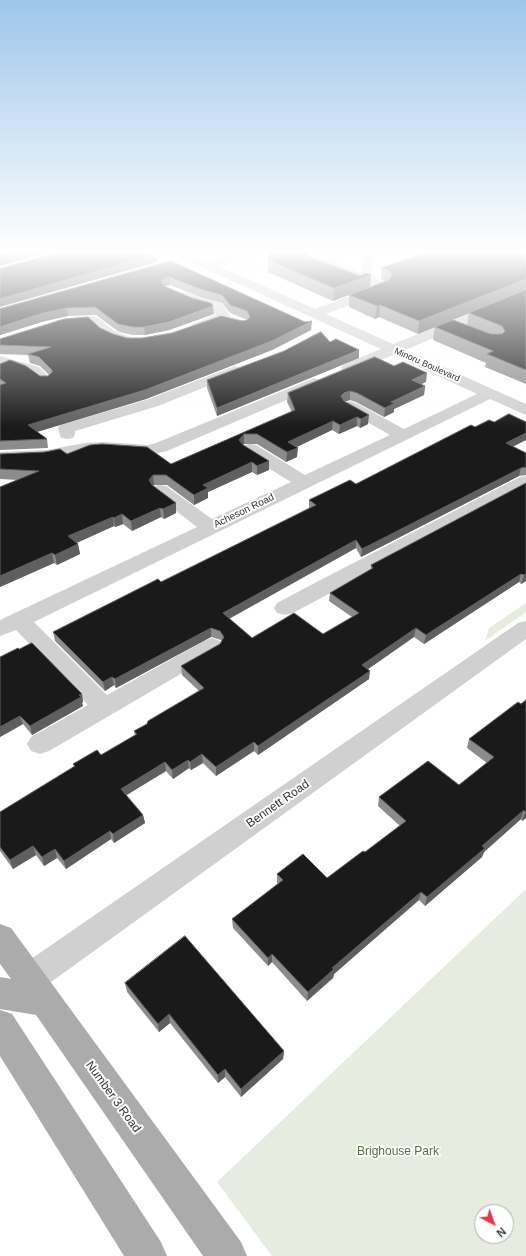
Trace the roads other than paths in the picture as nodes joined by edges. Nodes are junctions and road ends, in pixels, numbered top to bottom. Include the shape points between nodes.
1 (217, 310) edge
2 (305, 310) edge
3 (326, 310) edge
4 (491, 310) edge
5 (315, 314) junction
6 (340, 326) junction
7 (451, 326) junction
8 (50, 327) edge
9 (186, 331) edge
10 (322, 332) edge
11 (465, 332) edge
12 (143, 341) edge
13 (392, 350) junction
14 (0, 360) edge
15 (248, 365) edge
16 (44, 380) edge
17 (489, 394) junction
18 (350, 406) edge
19 (526, 410) edge
20 (67, 434) dead end
21 (402, 435) junction
22 (250, 449) edge
23 (0, 457) edge
24 (526, 481) edge
25 (304, 482) junction
26 (160, 490) edge
27 (210, 527) junction
28 (285, 608) dead end
29 (9, 624) edge
30 (526, 628) edge
31 (212, 646) dead end
32 (104, 707) junction
33 (40, 744) dead end
34 (0, 938) edge
35 (37, 990) junction
36 (0, 993) edge
37 (0, 1026) edge
38 (147, 1256) edge
39 (227, 1256) edge

1 - 9 street via 226,313
2 - 5 street, Minoru Boulevard
3 - 5 street
4 - 7 street
5 - 6 street, Minoru Boulevard
6 - 10 street
6 - 13 street, Minoru Boulevard
7 - 11 street
7 - 13 street
8 - 12 street via 64,322 93,320 104,332 119,339
13 - 17 street, Minoru Boulevard
13 - 23 street via 154,449 85,448 47,455
14 - 16 street via 34,370
15 - 20 street via 152,403 66,428
17 - 19 street, Minoru Boulevard
17 - 21 street, Acheson Road
18 - 21 street
21 - 25 street, Acheson Road
22 - 25 street
24 - 28 street
25 - 27 street, Acheson Road
26 - 27 street
27 - 29 street, Acheson Road
29 - 32 street
30 - 35 street, Bennett Road
31 - 32 street
32 - 33 street
34 - 35 main road, Number 3 Road
35 - 36 main road
35 - 39 main road, Number 3 Road
37 - 38 main road

